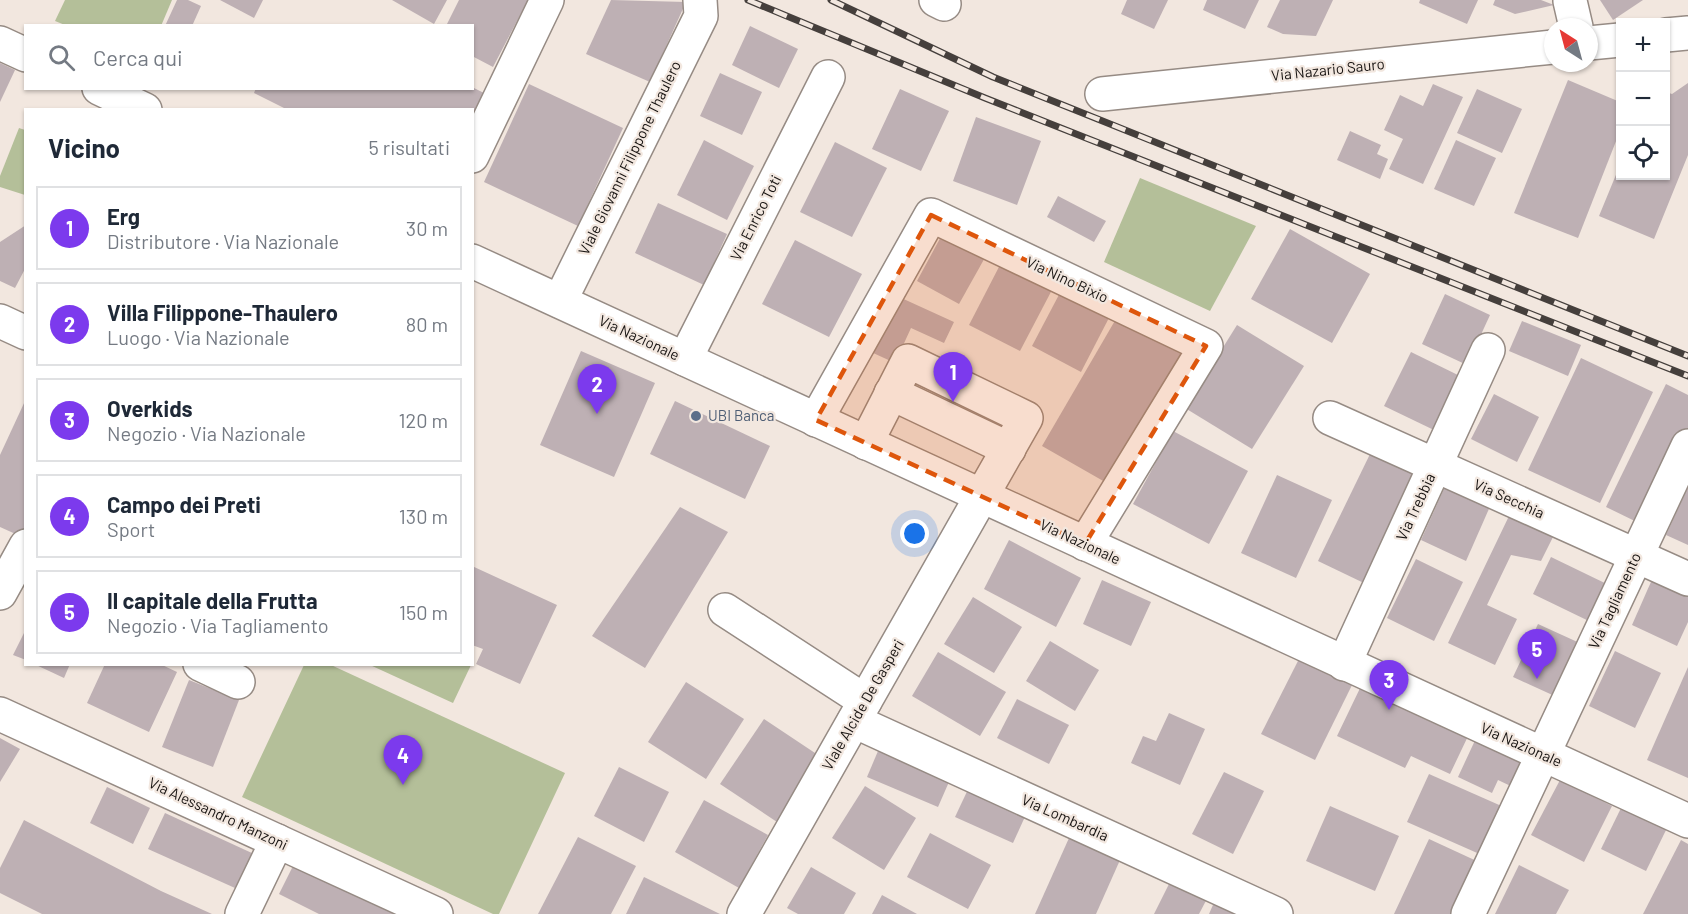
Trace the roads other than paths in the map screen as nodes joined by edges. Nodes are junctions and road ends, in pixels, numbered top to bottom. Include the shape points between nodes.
1 (547, 0) edge
2 (707, 5) edge
3 (1688, 33) edge
4 (1670, 35) edge
5 (1616, 40) edge
6 (1598, 42) edge
7 (0, 43) edge
8 (1544, 48) edge
9 (24, 54) edge
10 (828, 77) dead end
11 (103, 90) edge
12 (1102, 94) dead end
13 (141, 108) edge
14 (474, 152) edge
15 (474, 262) edge
16 (560, 301) junction
17 (0, 321) edge
18 (24, 332) edge
19 (1488, 350) dead end
20 (685, 359) junction
21 (1330, 418) dead end
22 (816, 420) junction
23 (866, 443) junction
24 (1688, 447) edge
25 (1435, 466) junction
26 (982, 496) junction
27 (1085, 544) junction
28 (24, 550) edge
29 (1636, 556) junction
30 (1688, 579) edge
31 (9, 582) edge
32 (724, 610) dead end
33 (1344, 664) junction
34 (204, 666) edge
35 (238, 682) dead end
36 (859, 711) junction
37 (0, 714) edge
38 (1543, 755) junction
39 (1688, 821) edge
40 (277, 841) junction
41 (242, 914) edge
42 (436, 914) edge
43 (744, 914) edge
44 (1276, 914) edge
45 (1468, 914) edge

1 - 14 street
2 - 16 street, Viale Giovanni Filippone Thaulero
3 - 4 street
5 - 6 street
7 - 9 street
8 - 12 street, Via Nazario Sauro
10 - 20 street, Via Enrico Toti
11 - 13 street
15 - 16 street, Via Nazionale
16 - 20 street, Via Nazionale
17 - 18 street
19 - 25 street, Via Trebbia
20 - 22 street, Via Nazionale
21 - 25 street, Via Secchia
22 - 23 street, Via Nazionale
22 - 27 street, Via Nino Bixio via 931,215 1206,346
23 - 26 street, Via Nazionale
23 - 26 street, Viale Alcide De Gasperi via 908,361 1026,418
24 - 29 street, Via Tagliamento
25 - 29 street, Via Secchia
25 - 33 street, Via Trebbia
26 - 27 street, Via Nazionale
26 - 36 street, Viale Alcide De Gasperi
27 - 33 street, Via Nazionale
28 - 31 street
29 - 30 street, Via Secchia
29 - 38 street, Via Tagliamento
32 - 36 street, Via Lombardia
33 - 38 street, Via Nazionale
34 - 35 street
36 - 43 street, Viale Alcide De Gasperi
36 - 44 street, Via Lombardia
37 - 40 street, Via Alessandro Manzoni
38 - 39 street, Via Nazionale
38 - 45 street, Via Tagliamento
40 - 41 street
40 - 42 street, Via Alessandro Manzoni

